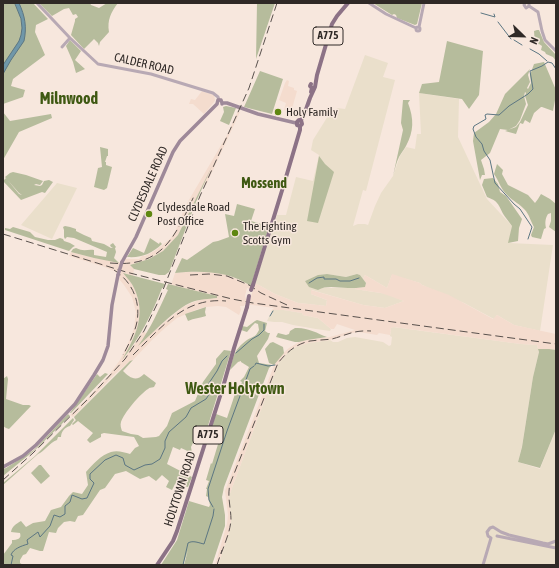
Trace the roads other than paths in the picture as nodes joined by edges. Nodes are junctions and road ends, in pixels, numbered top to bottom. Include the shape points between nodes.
1 (37, 3) edge
2 (348, 3) edge
3 (369, 3) edge
4 (424, 3) edge
5 (525, 3) edge
6 (529, 4) edge
7 (70, 38) junction
8 (62, 47) dead end
9 (556, 51) edge
10 (219, 102) junction
11 (299, 123) junction
12 (3, 467) edge
13 (498, 530) junction
14 (497, 536) junction
15 (491, 538) junction
16 (556, 541) edge
17 (556, 548) edge
18 (157, 565) edge
19 (483, 565) edge

1 - 7 street, CALDER ROAD
2 - 11 main road, A775 via 332,24 310,98
3 - 4 street via 386,14 418,28
5 - 6 street via 527,8
6 - 9 street via 538,12 545,40
7 - 8 street
7 - 10 street, CALDER ROAD via 98,64 150,74 213,93
10 - 11 main road, CALDER ROAD
10 - 12 main road, CLYDESDALE ROAD, bridge via 180,141 122,262 111,309 108,346 92,380 75,404 34,448
11 - 18 main road, HOLYTOWN ROAD / A775, bridge via 300,130 284,184 177,531
13 - 14 street
13 - 15 street via 493,527 488,529 487,534
13 - 16 street via 548,544
14 - 15 street
14 - 17 street
15 - 19 street
16 - 17 street

